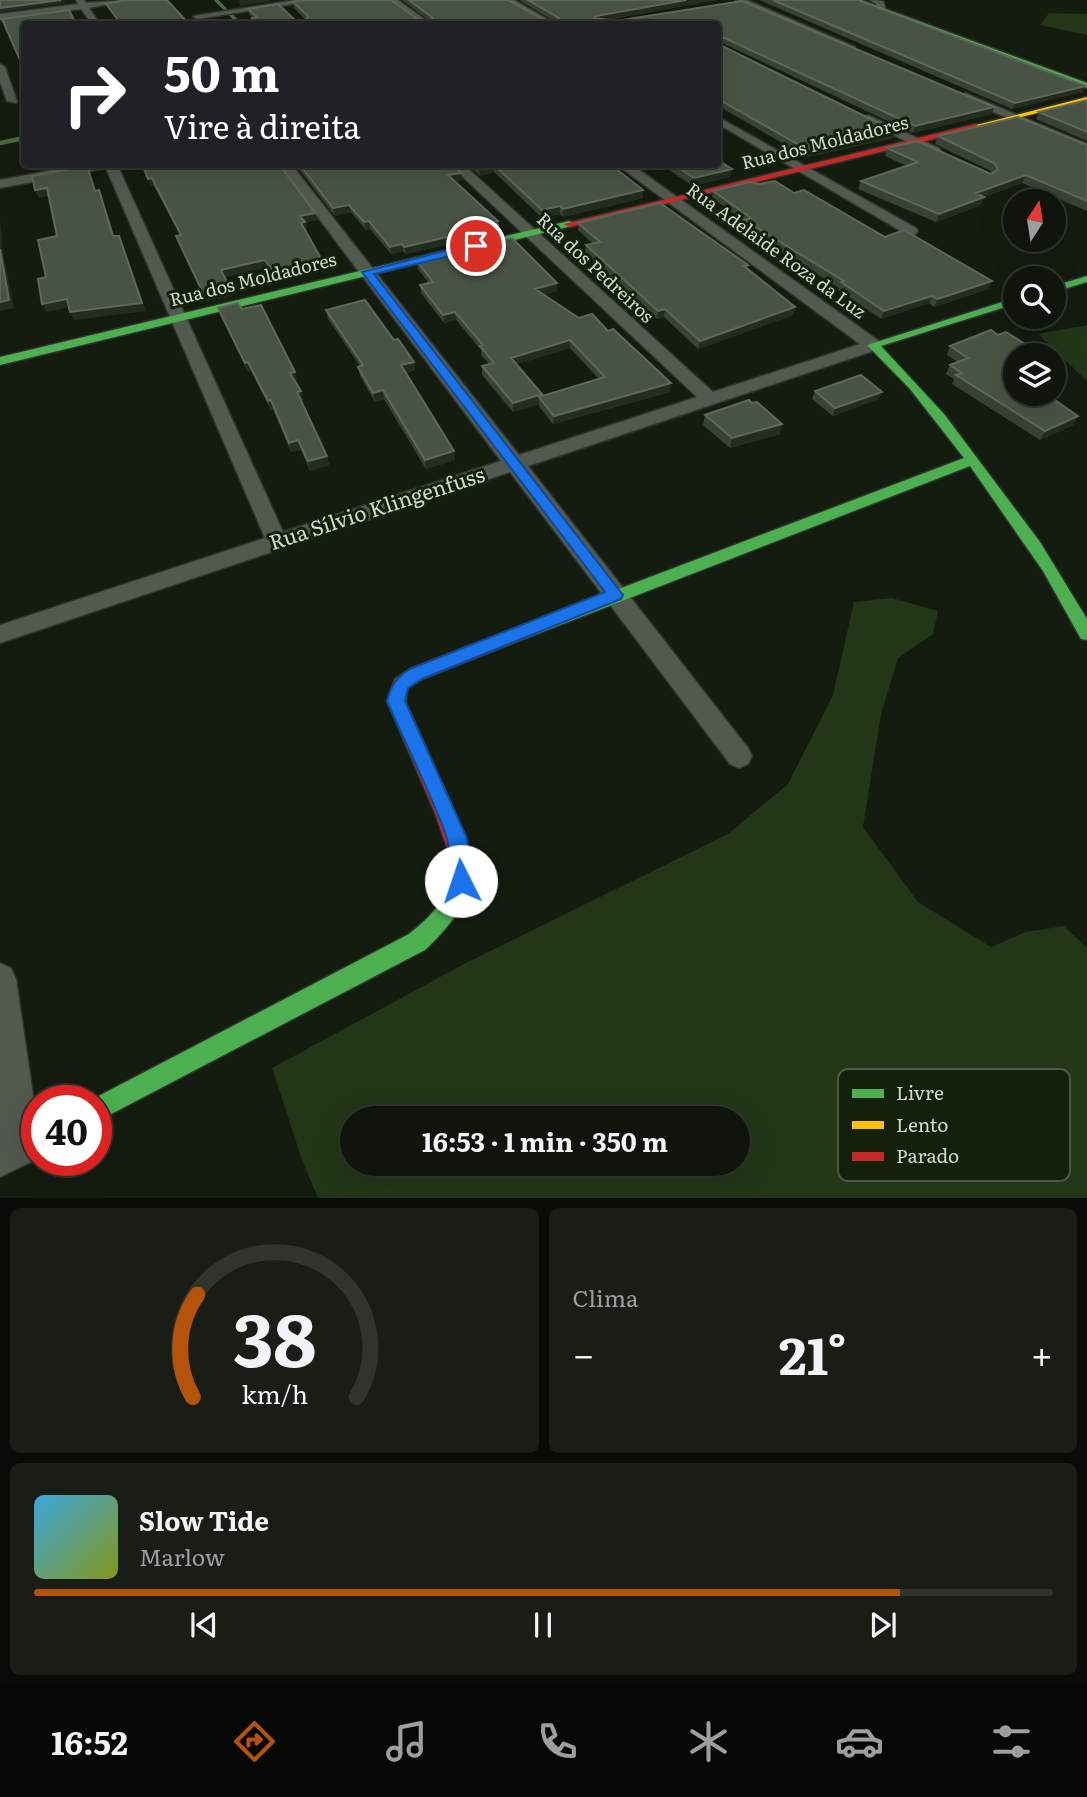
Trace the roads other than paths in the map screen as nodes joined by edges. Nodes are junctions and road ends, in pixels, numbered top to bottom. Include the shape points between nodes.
1 (126, 0) edge
2 (315, 0) edge
3 (392, 0) edge
4 (508, 0) edge
5 (856, 0) edge
6 (740, 1) edge
7 (279, 2) edge
8 (82, 3) edge
9 (878, 5) edge
10 (190, 8) dead end
11 (197, 16) junction
12 (294, 16) edge
13 (0, 17) edge
14 (94, 21) edge
15 (202, 21) edge
16 (422, 21) edge
17 (546, 21) edge
18 (866, 54) edge
19 (0, 67) edge
20 (1087, 86) edge
21 (952, 90) edge
22 (1087, 99) edge
23 (6, 101) edge
24 (853, 111) edge
25 (1014, 117) junction
26 (721, 122) edge
27 (915, 141) junction
28 (1087, 148) edge
29 (951, 158) edge
30 (87, 168) edge
31 (111, 168) edge
32 (287, 168) edge
33 (459, 168) edge
34 (627, 168) edge
35 (801, 168) junction
36 (0, 184) edge
37 (671, 200) junction
38 (911, 231) edge
39 (530, 233) junction
40 (367, 272) junction
41 (1087, 279) edge
42 (1066, 285) edge
43 (1003, 305) edge
44 (178, 318) junction
45 (873, 345) junction
46 (0, 361) edge
47 (710, 399) junction
48 (973, 460) junction
49 (514, 464) junction
50 (277, 542) junction
51 (615, 595) junction
52 (0, 634) edge
53 (1087, 634) edge
54 (739, 756) dead end
55 (0, 979) edge
56 (112, 1102) edge
57 (19, 1149) edge

1 - 8 street
2 - 7 street
3 - 16 street
4 - 17 street
5 - 9 street
6 - 18 street
7 - 11 street
7 - 12 street
8 - 13 street
8 - 14 street
9 - 20 street
10 - 11 street
11 - 15 street
19 - 23 street
21 - 25 street
22 - 25 street, Rua dos Moldadores
24 - 27 street
25 - 27 street, Rua dos Moldadores
25 - 28 street
26 - 35 street
27 - 29 street
27 - 35 street, Rua dos Moldadores
30 - 36 street
31 - 44 street
32 - 40 street
33 - 39 street, Rua dos Pedreiros
34 - 37 street, Rua Adelaide Roza da Luz
35 - 37 street, Rua dos Moldadores
35 - 38 street
37 - 39 street, Rua dos Moldadores
37 - 45 street, Rua Adelaide Roza da Luz
39 - 40 street, Rua dos Moldadores
39 - 47 street, Rua dos Pedreiros
40 - 44 street, Rua dos Moldadores
40 - 49 street
41 - 42 street
43 - 45 street
44 - 46 street, Rua dos Moldadores
44 - 50 street
45 - 47 street, Rua Sílvio Klingenfuss
45 - 48 street via 912,379
47 - 49 street, Rua Sílvio Klingenfuss
48 - 51 street
48 - 53 street via 1047,560
49 - 50 street, Rua Sílvio Klingenfuss
49 - 51 street
50 - 52 street, Rua Sílvio Klingenfuss
51 - 54 street
51 - 56 street via 401,684 396,701 456,836 462,860 461,881 438,927
55 - 57 street

